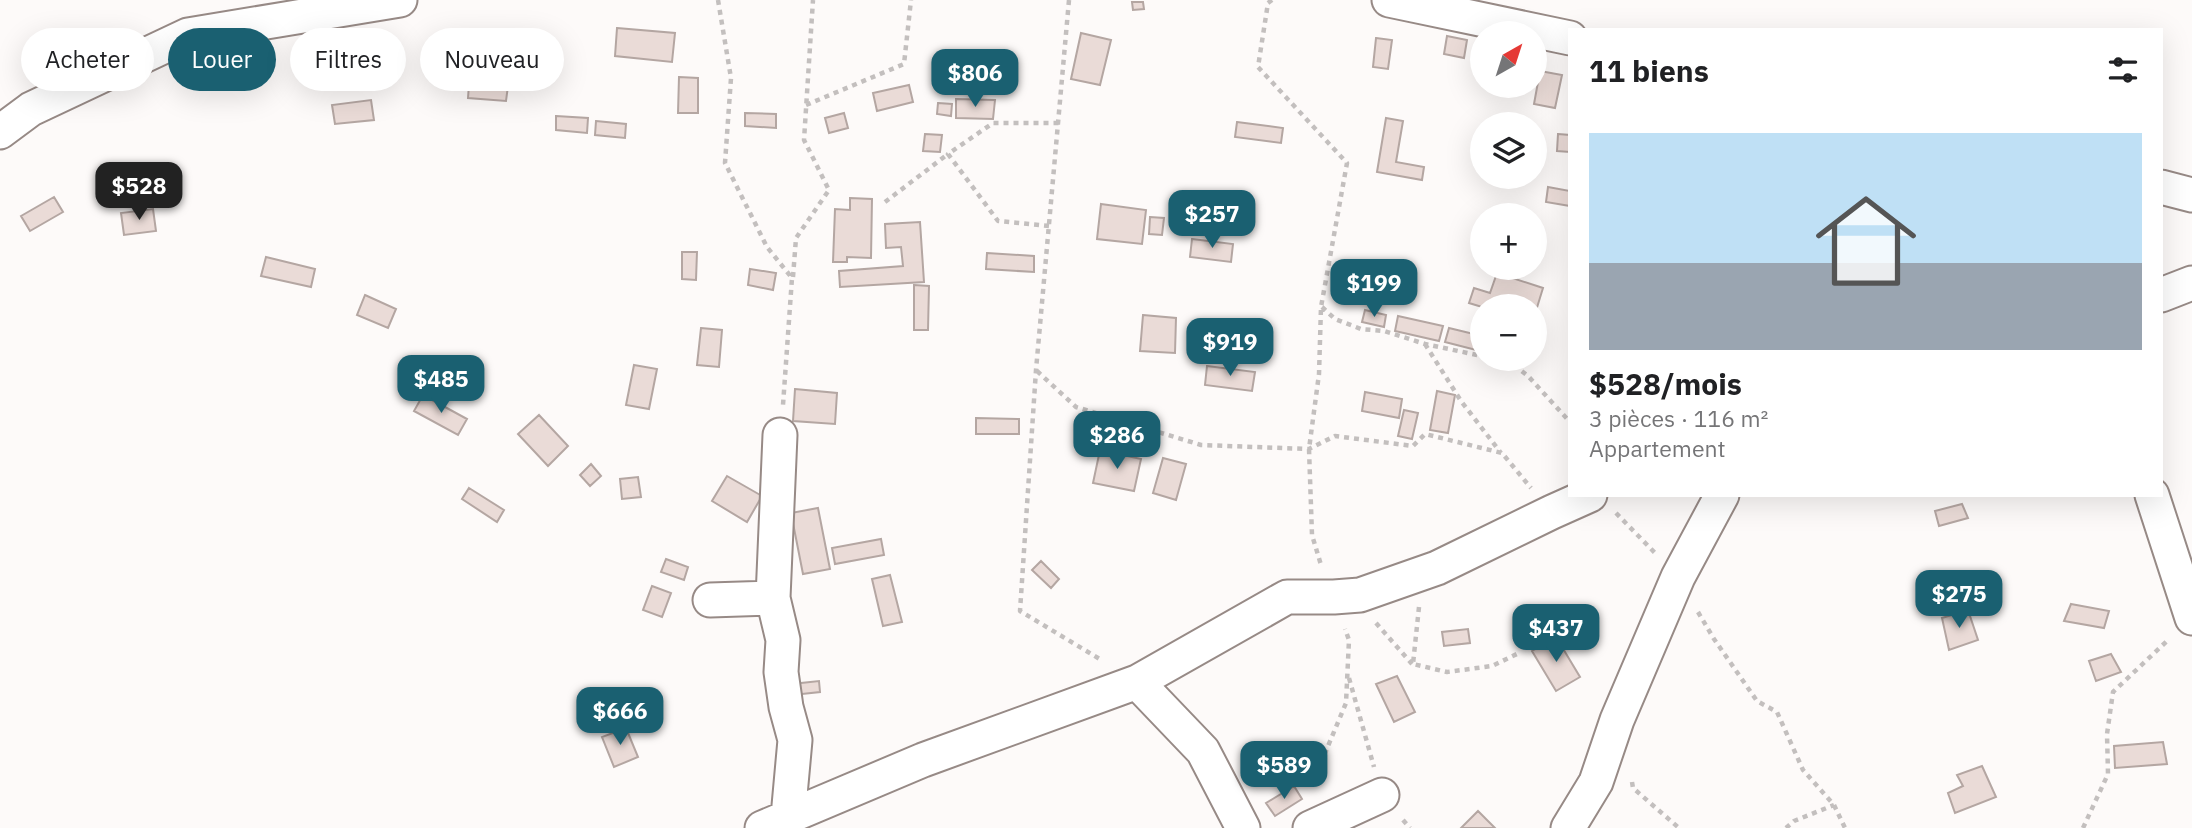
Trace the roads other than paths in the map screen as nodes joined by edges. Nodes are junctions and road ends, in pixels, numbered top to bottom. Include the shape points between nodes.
1 (400, 0) edge
2 (1389, 0) edge
3 (1568, 38) edge
4 (0, 132) edge
5 (2163, 188) edge
6 (2192, 195) edge
7 (2192, 283) edge
8 (2163, 294) edge
9 (780, 435) road end
10 (1721, 497) edge
11 (2153, 497) edge
12 (1602, 500) edge
13 (773, 598) junction
14 (710, 600) dead end
15 (2192, 618) edge
16 (1137, 682) junction
17 (1382, 795) road end
18 (775, 823) edge
19 (1242, 828) edge
20 (1310, 828) edge
21 (1568, 828) edge

1 - 4 street via 188,36 31,108
2 - 3 street
5 - 6 street
7 - 8 street
9 - 13 street
10 - 21 street via 1678,577 1617,720 1596,782
11 - 15 street
12 - 16 street via 1552,512 1437,568 1347,596 1287,597
13 - 14 street
13 - 18 street via 783,640 786,707 795,740
16 - 18 street via 923,760
16 - 19 street via 1203,751
17 - 20 street

